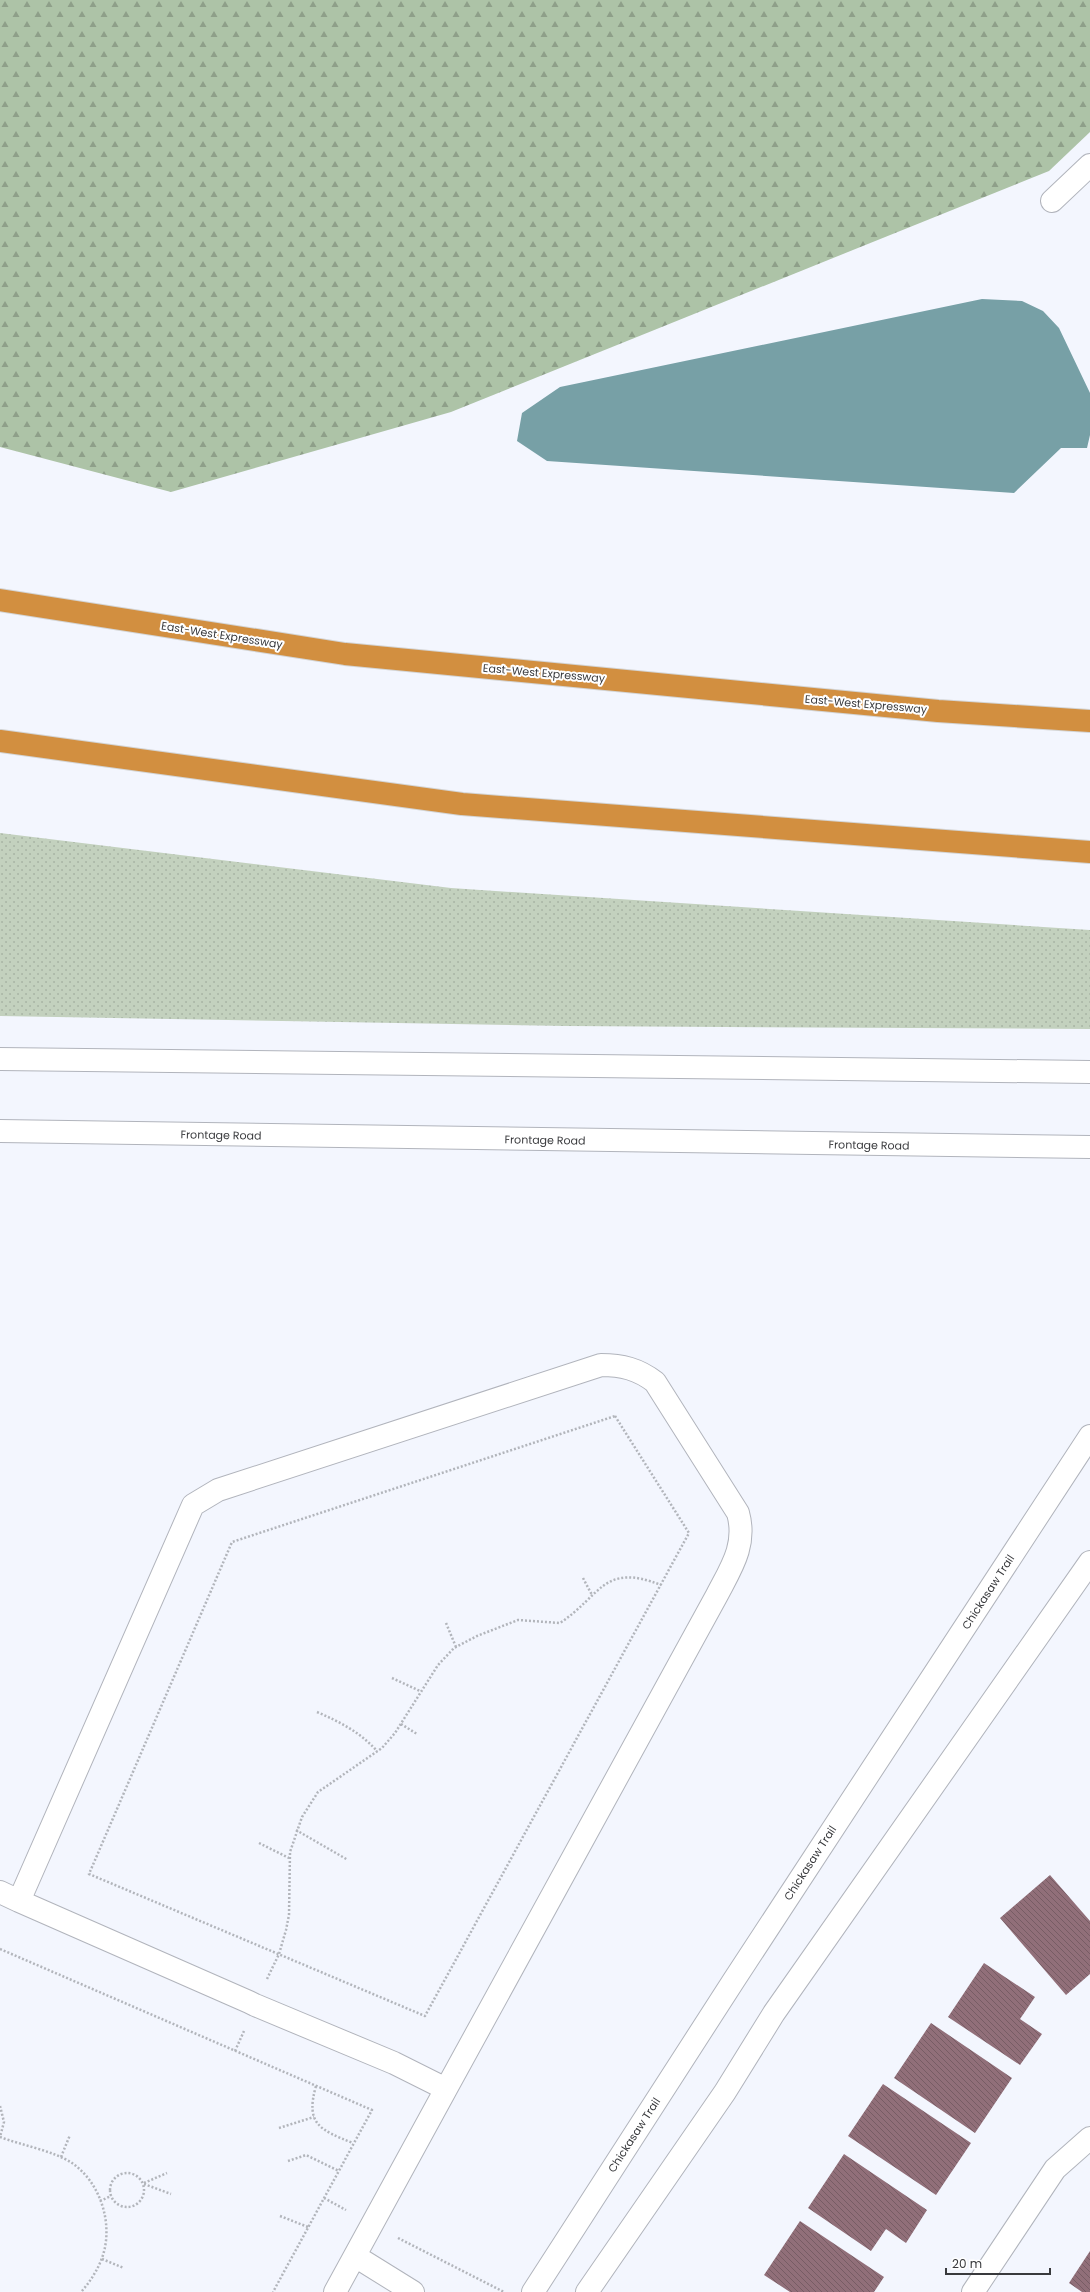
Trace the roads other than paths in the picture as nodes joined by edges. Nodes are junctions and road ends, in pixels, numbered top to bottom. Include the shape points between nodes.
1 (1090, 165) edge
2 (1052, 201) dead end
3 (0, 600) edge
4 (1090, 721) edge
5 (0, 741) edge
6 (1090, 852) edge
7 (0, 1059) edge
8 (1090, 1072) edge
9 (0, 1131) edge
10 (1090, 1147) edge
11 (1067, 1148) junction
12 (1090, 1157) edge
13 (1090, 1436) edge
14 (1090, 1562) edge
15 (10, 1897) edge
16 (446, 2089) junction
17 (1090, 2138) edge
18 (355, 2256) junction
19 (336, 2292) edge
20 (412, 2292) edge
21 (533, 2292) edge
22 (587, 2292) edge
23 (973, 2292) edge

1 - 2 street
3 - 4 highway, East-West Expressway via 346,654 930,710
5 - 6 highway via 462,804
7 - 8 street
9 - 11 street, Frontage Road
10 - 11 street, Frontage Road
11 - 12 street
13 - 21 street, Chickasaw Trail via 729,1987
14 - 22 street via 774,2013 724,2092
15 - 16 street via 394,2063
15 - 16 street via 193,1505 218,1490 576,1372 601,1365 620,1365 642,1373 655,1382 738,1513 742,1538 734,1562 717,1595
16 - 18 street
17 - 23 street via 1055,2169
18 - 19 street
18 - 20 street

